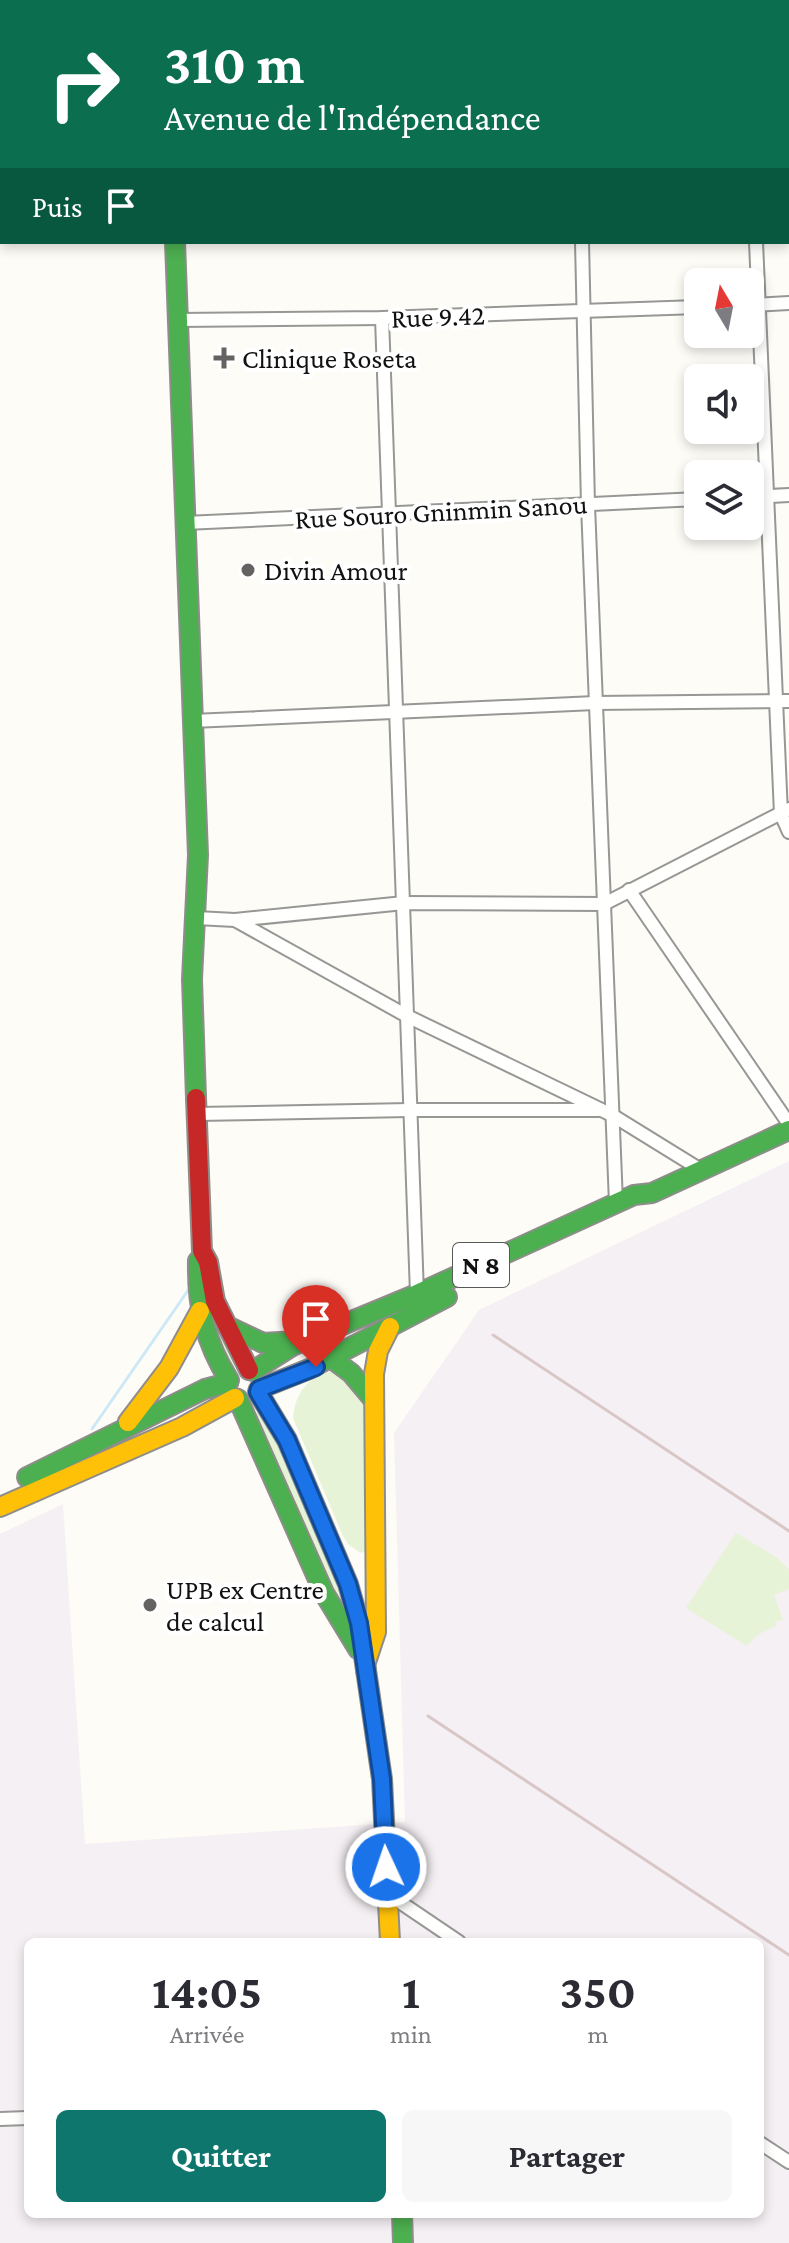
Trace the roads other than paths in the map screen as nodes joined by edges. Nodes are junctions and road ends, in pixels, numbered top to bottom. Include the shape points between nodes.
1 (175, 244) edge
2 (582, 244) edge
3 (756, 244) edge
4 (755, 268) edge
5 (789, 303) edge
6 (764, 304) edge
7 (684, 308) edge
8 (583, 312) junction
9 (382, 318) junction
10 (177, 320) junction
11 (757, 348) edge
12 (789, 495) edge
13 (764, 496) edge
14 (767, 496) junction
15 (684, 500) edge
16 (588, 505) junction
17 (390, 513) junction
18 (185, 523) junction
19 (782, 701) edge
20 (595, 703) junction
21 (397, 712) junction
22 (192, 721) junction
23 (785, 812) edge
24 (789, 832) edge
25 (629, 890) junction
26 (404, 903) junction
27 (604, 904) junction
28 (196, 918) junction
29 (235, 920) junction
30 (407, 1016) junction
31 (409, 1110) junction
32 (607, 1112) junction
33 (197, 1114) junction
34 (789, 1127) edge
35 (702, 1170) junction
36 (652, 1193) junction
37 (616, 1203) junction
38 (202, 1251) junction
39 (417, 1294) junction
40 (200, 1311) junction
41 (227, 1326) junction
42 (390, 1327) junction
43 (310, 1339) junction
44 (332, 1359) junction
45 (255, 1380) junction
46 (232, 1390) junction
47 (372, 1398) junction
48 (121, 1430) junction
49 (0, 1490) edge
50 (0, 1507) edge
51 (366, 1662) junction
52 (388, 1894) junction
53 (390, 1938) edge
54 (453, 1938) edge
55 (24, 2118) edge
56 (0, 2119) edge
57 (764, 2146) edge
58 (789, 2162) edge
59 (402, 2218) edge
60 (403, 2243) edge

1 - 10 main road
2 - 8 street
3 - 4 street
5 - 6 street
7 - 8 street, Rue 9.42
8 - 9 street, Rue 9.42
8 - 16 street
9 - 10 street, Rue 9.42
9 - 17 street
10 - 18 main road
11 - 14 street
12 - 14 street
13 - 14 street
14 - 19 street
15 - 16 street, Rue Souro Gninmin Sanou
16 - 17 street, Rue Souro Gninmin Sanou
16 - 20 street
17 - 18 street, Rue Souro Gninmin Sanou
17 - 21 street
18 - 22 main road
19 - 20 street
19 - 23 street
20 - 21 street
20 - 27 street
21 - 22 street
21 - 26 street
22 - 28 main road
23 - 24 street
23 - 25 street
25 - 27 street
25 - 34 street
26 - 27 street
26 - 29 street
26 - 30 street
27 - 32 street
28 - 29 street
28 - 33 main road via 192,979
29 - 30 street
30 - 31 street
30 - 32 street
31 - 32 street
31 - 33 street
31 - 39 street
32 - 35 street
32 - 37 street
33 - 38 main road
34 - 35 main road, N 8
35 - 36 main road, N 8
36 - 37 main road, N 8
36 - 42 main road, N 8 via 643,1207
37 - 39 main road, N 8
38 - 40 main road via 197,1263
38 - 41 main road
39 - 43 main road, N 8
40 - 46 main road via 208,1346
40 - 48 main road via 169,1368
41 - 43 main road via 263,1343
41 - 45 main road
42 - 44 main road, N 8
42 - 47 main road via 375,1365
43 - 45 main road, N 8 via 273,1356
44 - 45 main road, N 8 via 299,1375
44 - 47 main road
45 - 46 main road via 249,1399
45 - 46 main road via 237,1370
45 - 51 main road via 287,1440 348,1584
46 - 48 main road via 205,1389
46 - 50 main road via 182,1427
46 - 51 main road via 324,1593
47 - 51 main road via 376,1632
48 - 49 main road
51 - 52 main road via 382,1779
52 - 53 main road
52 - 54 street
55 - 56 street
57 - 58 street
59 - 60 main road

